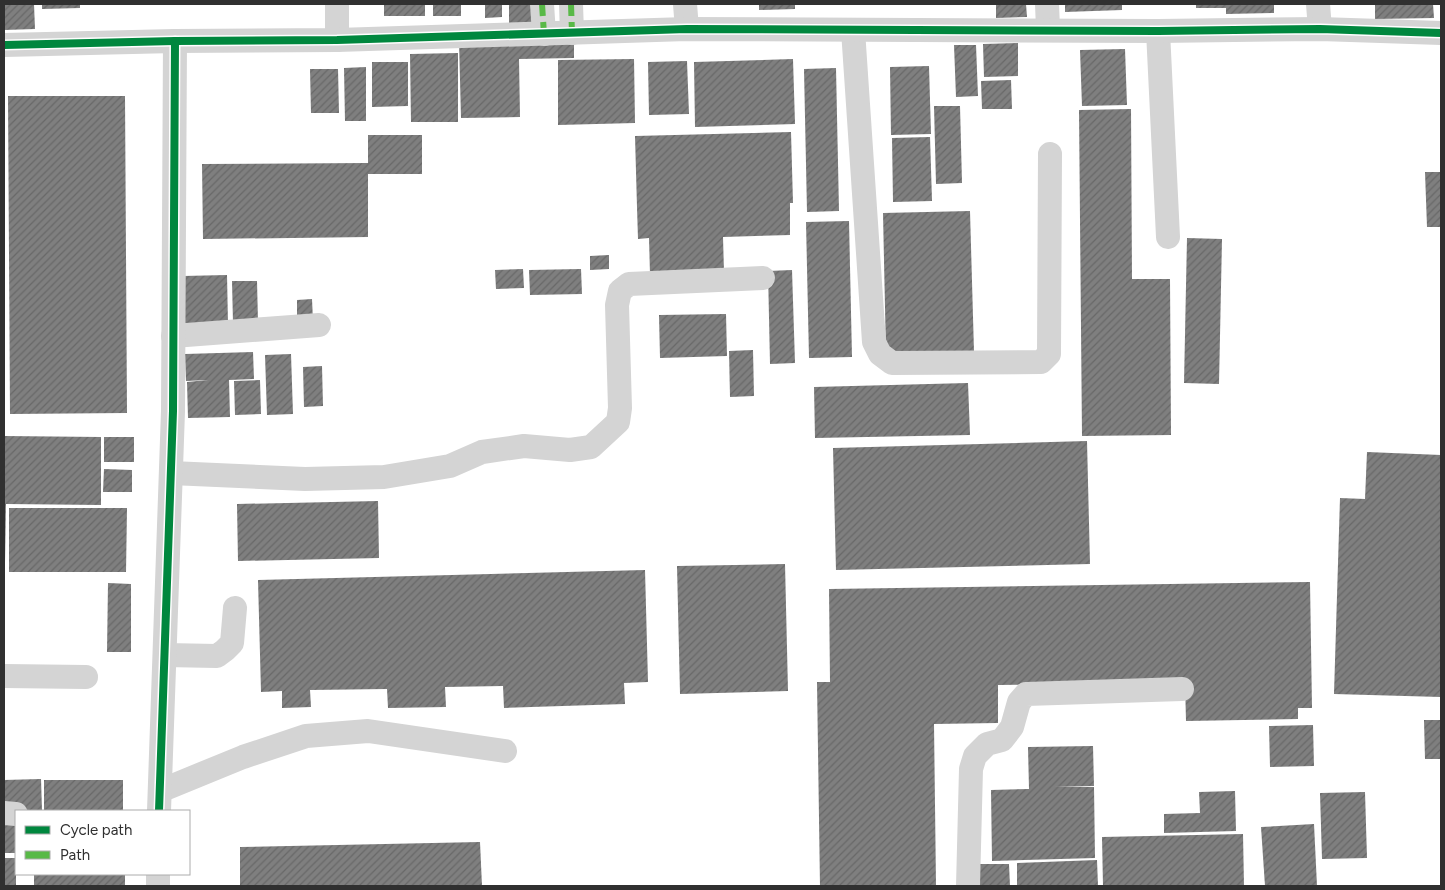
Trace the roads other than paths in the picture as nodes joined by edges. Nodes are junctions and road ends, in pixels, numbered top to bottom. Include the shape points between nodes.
1 (337, 4) edge
2 (542, 4) edge
3 (572, 4) edge
4 (685, 4) edge
5 (1046, 4) edge
6 (1318, 4) edge
7 (1048, 29) junction
8 (1320, 29) junction
9 (687, 30) junction
10 (853, 30) junction
11 (1158, 31) junction
12 (572, 33) junction
13 (1441, 33) edge
14 (544, 34) junction
15 (337, 40) junction
16 (175, 41) junction
17 (4, 45) edge
18 (1050, 154) dead end
19 (1168, 238) dead end
20 (763, 278) dead end
21 (319, 325) dead end
22 (173, 336) junction
23 (171, 472) junction
24 (235, 608) dead end
25 (165, 655) junction
26 (4, 676) edge
27 (86, 677) dead end
28 (1182, 688) dead end
29 (505, 751) dead end
30 (160, 801) edge
31 (968, 886) edge

1 - 15 street
2 - 14 street
3 - 12 street
4 - 9 street
5 - 7 street
6 - 8 street
7 - 10 street
7 - 11 street
8 - 11 street
8 - 13 street
9 - 10 street
9 - 12 street
10 - 18 street via 874,342 880,354 892,364 1041,362 1049,354
11 - 19 street
12 - 14 street
14 - 15 street
15 - 16 street
16 - 17 street
16 - 22 street
20 - 23 street via 629,284 620,291 617,305 618,422 591,447 570,450 524,446 482,452 450,466 384,477 305,479
21 - 22 street
22 - 23 street
23 - 25 street
24 - 25 street via 232,643 226,650 217,656
25 - 30 street
26 - 27 street
28 - 31 street via 1026,694 1019,702 1012,727 1002,740 988,744 975,756 971,769
29 - 30 street via 368,731 306,736 243,757

